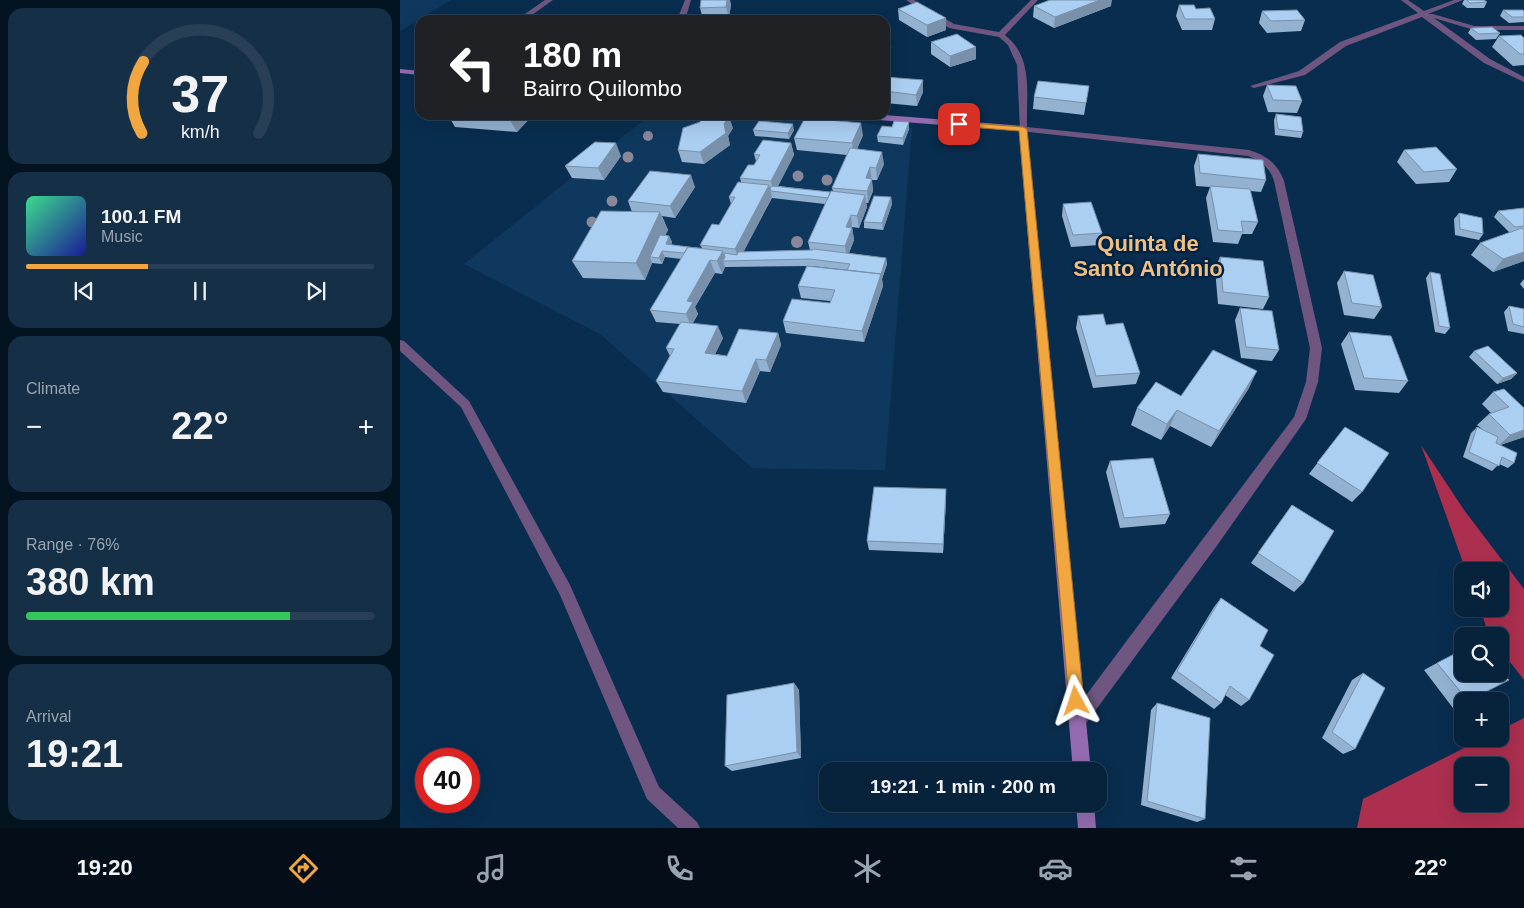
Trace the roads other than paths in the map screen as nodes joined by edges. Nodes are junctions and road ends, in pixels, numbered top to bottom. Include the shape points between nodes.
1 (550, 0) edge
2 (688, 0) edge
3 (909, 0) edge
4 (1035, 0) edge
5 (1404, 0) edge
6 (1460, 0) edge
7 (1424, 13) junction
8 (528, 15) edge
9 (683, 15) edge
10 (1524, 28) edge
11 (1001, 35) junction
12 (400, 71) edge
13 (415, 72) edge
14 (1524, 80) edge
15 (1254, 86) dead end
16 (890, 118) edge
17 (1023, 129) junction
18 (400, 344) edge
19 (1078, 720) junction
20 (1081, 762) edge
21 (1086, 812) edge
22 (691, 828) edge
23 (1087, 828) edge

1 - 8 street
2 - 9 street
3 - 11 street via 952,26
4 - 11 street
5 - 7 street
6 - 7 street
7 - 10 street via 1474,28
7 - 14 street via 1487,61
7 - 15 street via 1343,44 1302,73
11 - 17 street via 1016,49 1022,71
12 - 13 street
16 - 17 street
17 - 19 street
17 - 19 street via 1230,149 1256,155 1268,163 1279,180 1316,348 1312,382 1300,419
18 - 22 street via 466,404 565,590 653,793
19 - 20 street
21 - 23 street

